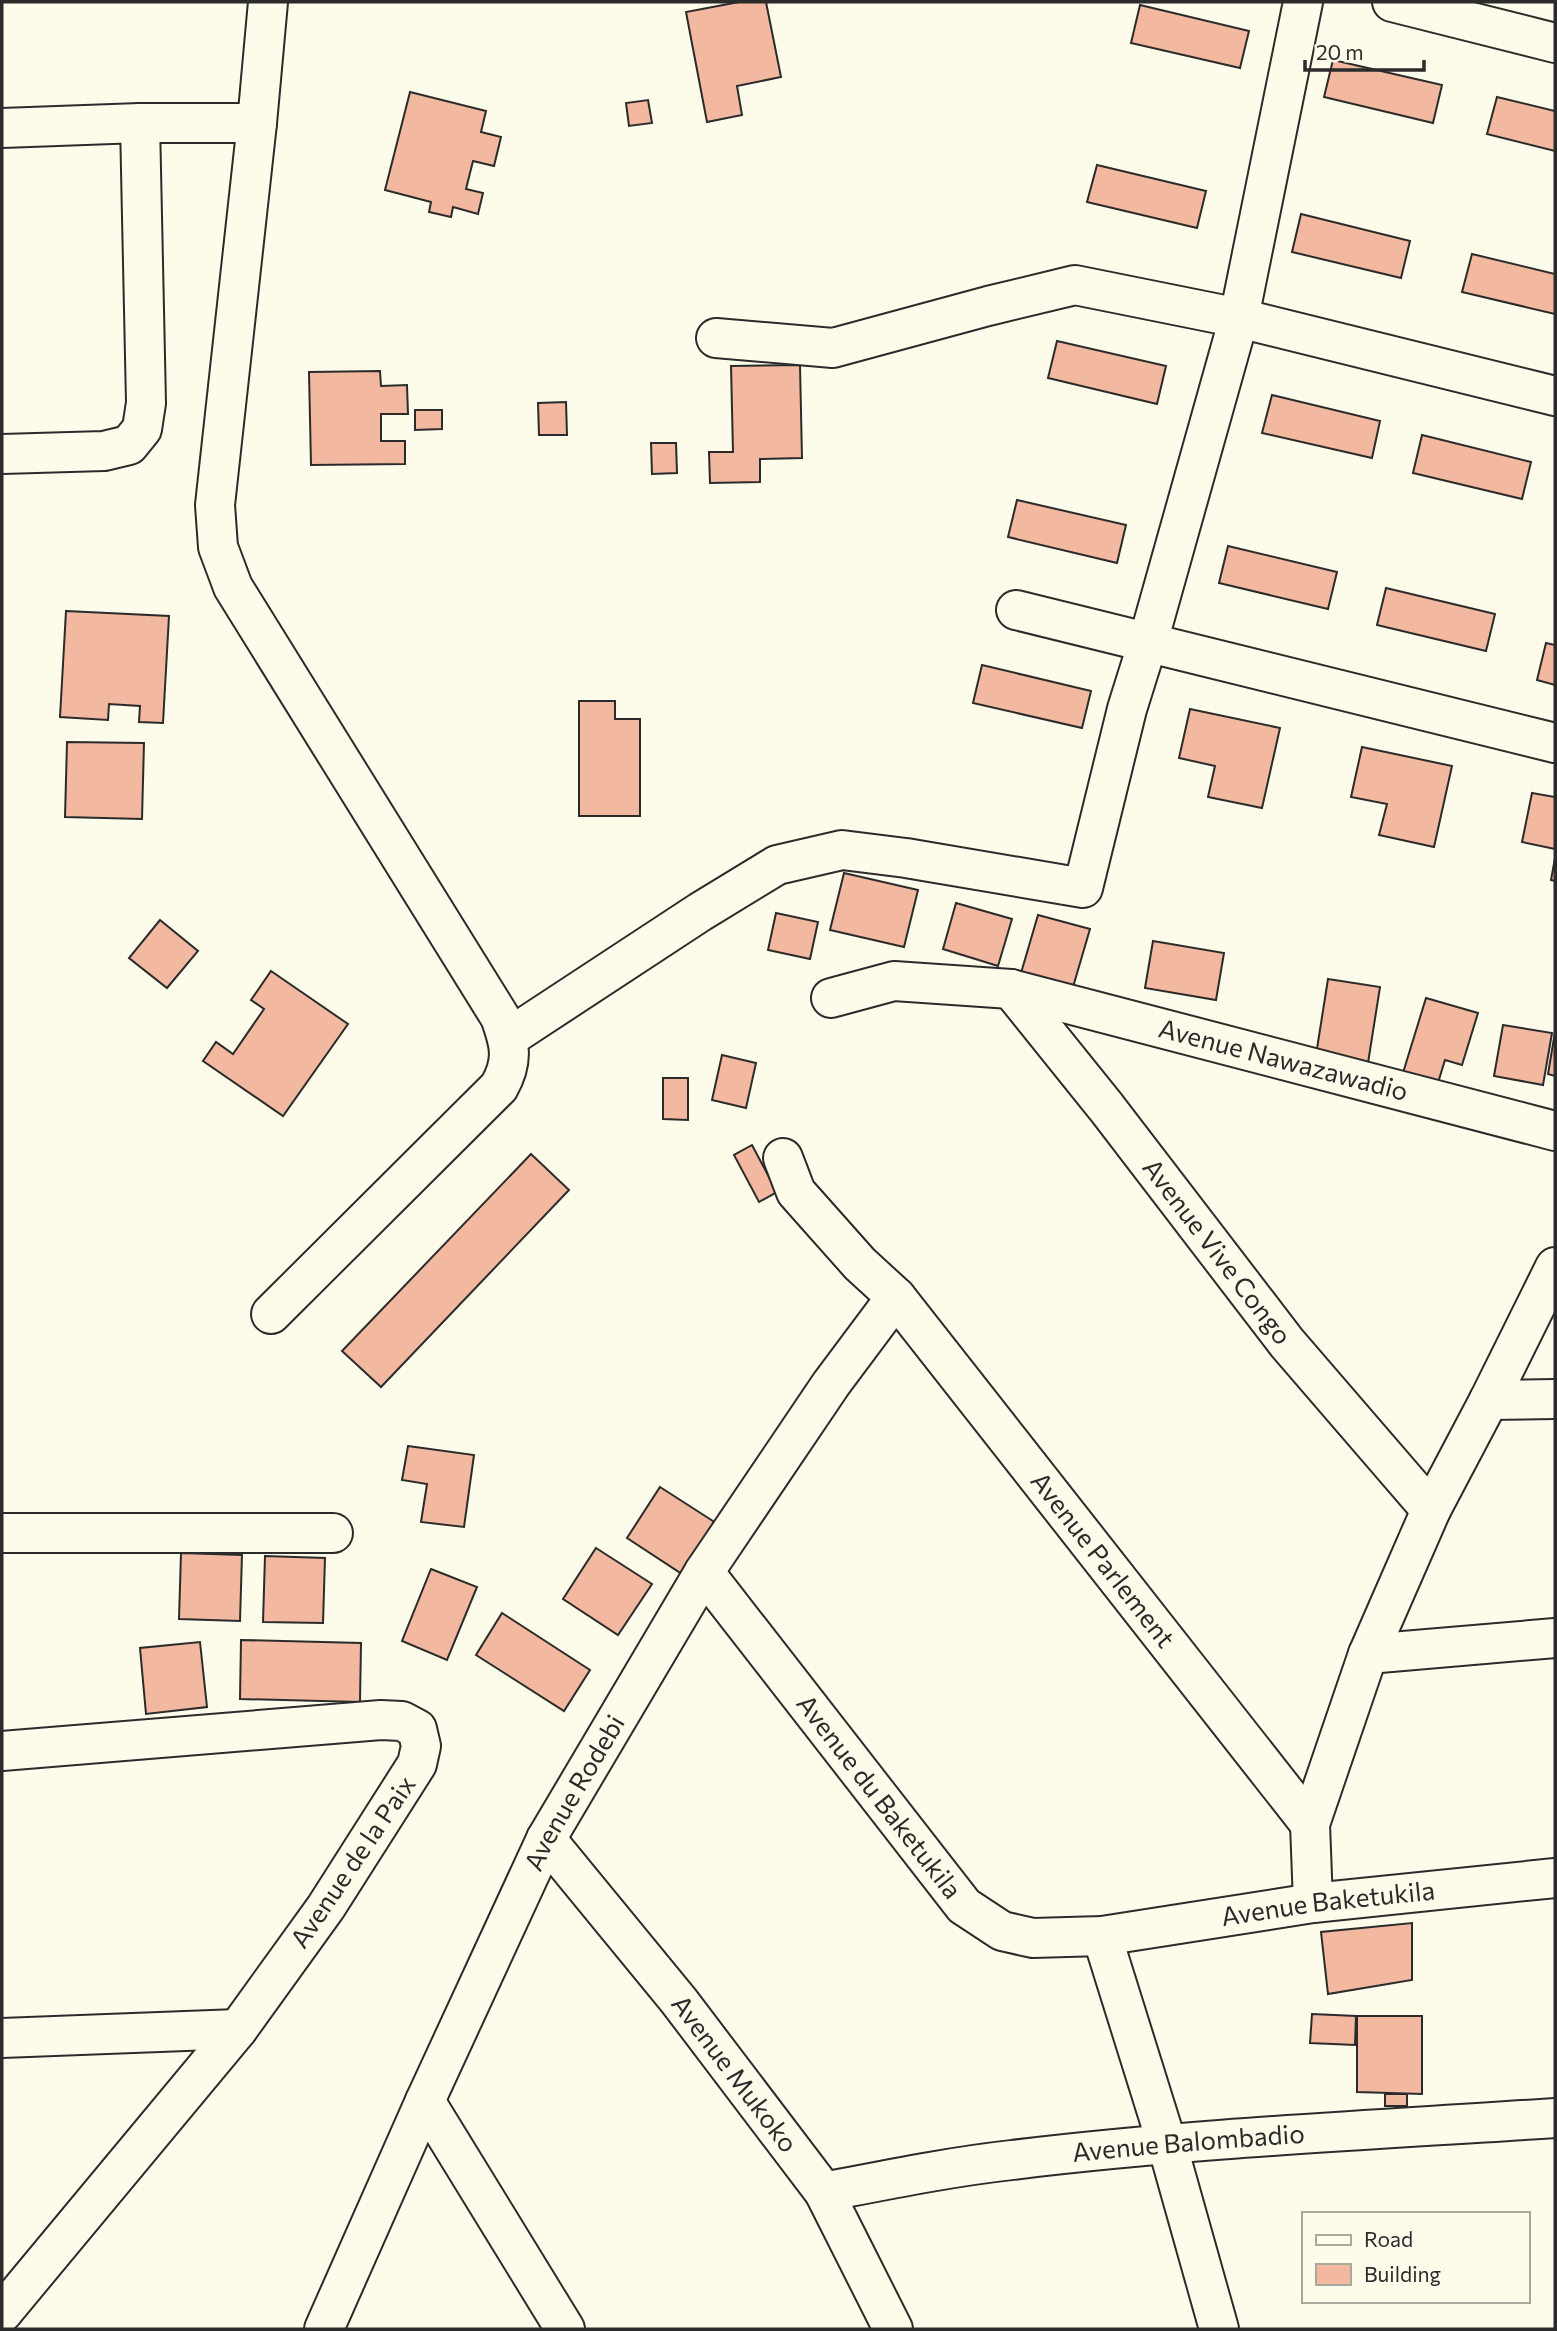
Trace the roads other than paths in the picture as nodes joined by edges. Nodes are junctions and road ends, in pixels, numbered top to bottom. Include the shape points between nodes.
1 (268, 2) edge
2 (1303, 2) edge
3 (1392, 2) edge
4 (1555, 43) edge
5 (140, 123) junction
6 (257, 123) junction
7 (2, 128) edge
8 (1239, 318) junction
9 (716, 338) dead end
10 (1555, 396) edge
11 (2, 454) edge
12 (1016, 610) dead end
13 (1148, 642) junction
14 (1555, 743) edge
15 (1011, 989) junction
16 (831, 998) dead end
17 (508, 1038) junction
18 (1555, 1131) edge
19 (783, 1158) dead end
20 (1555, 1266) edge
21 (896, 1297) junction
22 (271, 1314) dead end
23 (1555, 1399) edge
24 (1489, 1400) junction
25 (1432, 1510) junction
26 (2, 1533) edge
27 (333, 1533) dead end
28 (704, 1572) junction
29 (1555, 1637) edge
30 (1368, 1654) junction
31 (2, 1751) edge
32 (1310, 1824) junction
33 (546, 1839) junction
34 (1555, 1878) edge
35 (1313, 1903) junction
36 (1102, 1937) junction
37 (238, 2029) junction
38 (2, 2039) edge
39 (425, 2101) junction
40 (1555, 2118) edge
41 (1167, 2144) junction
42 (824, 2192) junction
43 (2, 2313) edge
44 (324, 2329) edge
45 (565, 2329) edge
46 (893, 2329) edge
47 (1219, 2329) edge

1 - 6 street
2 - 8 street
3 - 4 street
5 - 6 street
5 - 7 street
5 - 11 street via 146,403 142,429 129,444 104,451
6 - 17 street via 215,505 218,547 233,587 500,1017
8 - 9 street via 1075,285 833,348
8 - 10 street
8 - 13 street
12 - 13 street
13 - 14 street
13 - 17 street via 1083,888 842,850 777,865
15 - 16 street, Avenue Nawazawadio via 894,981
15 - 18 street, Avenue Nawazawadio
15 - 25 street, Avenue Vive Congo via 1287,1343
17 - 22 street via 509,1069 499,1087
19 - 21 street, Avenue Parlement via 796,1192
20 - 24 street
21 - 28 street, Avenue Rodebi
21 - 32 street, Avenue Parlement
23 - 24 street
24 - 25 street
25 - 30 street
26 - 27 street
28 - 33 street, Avenue Rodebi
28 - 36 street, Avenue du Baketukila via 964,1906 1002,1931 1033,1938
29 - 30 street
30 - 32 street
31 - 37 street, Avenue de la Paix via 381,1720 402,1721 417,1729 421,1746 417,1764 326,1907
32 - 35 street
33 - 39 street, Avenue Rodebi
33 - 42 street, Avenue Mukoko via 679,2001
34 - 35 street, Avenue Baketukila
35 - 36 street, Avenue Baketukila
36 - 41 street
37 - 38 street
37 - 43 street, Avenue de la Paix
39 - 44 street, Avenue Rodebi
39 - 45 street
40 - 41 street, Avenue Balombadio
41 - 42 street, Avenue Balombadio via 1010,2160
41 - 47 street
42 - 46 street, Avenue Mukoko

